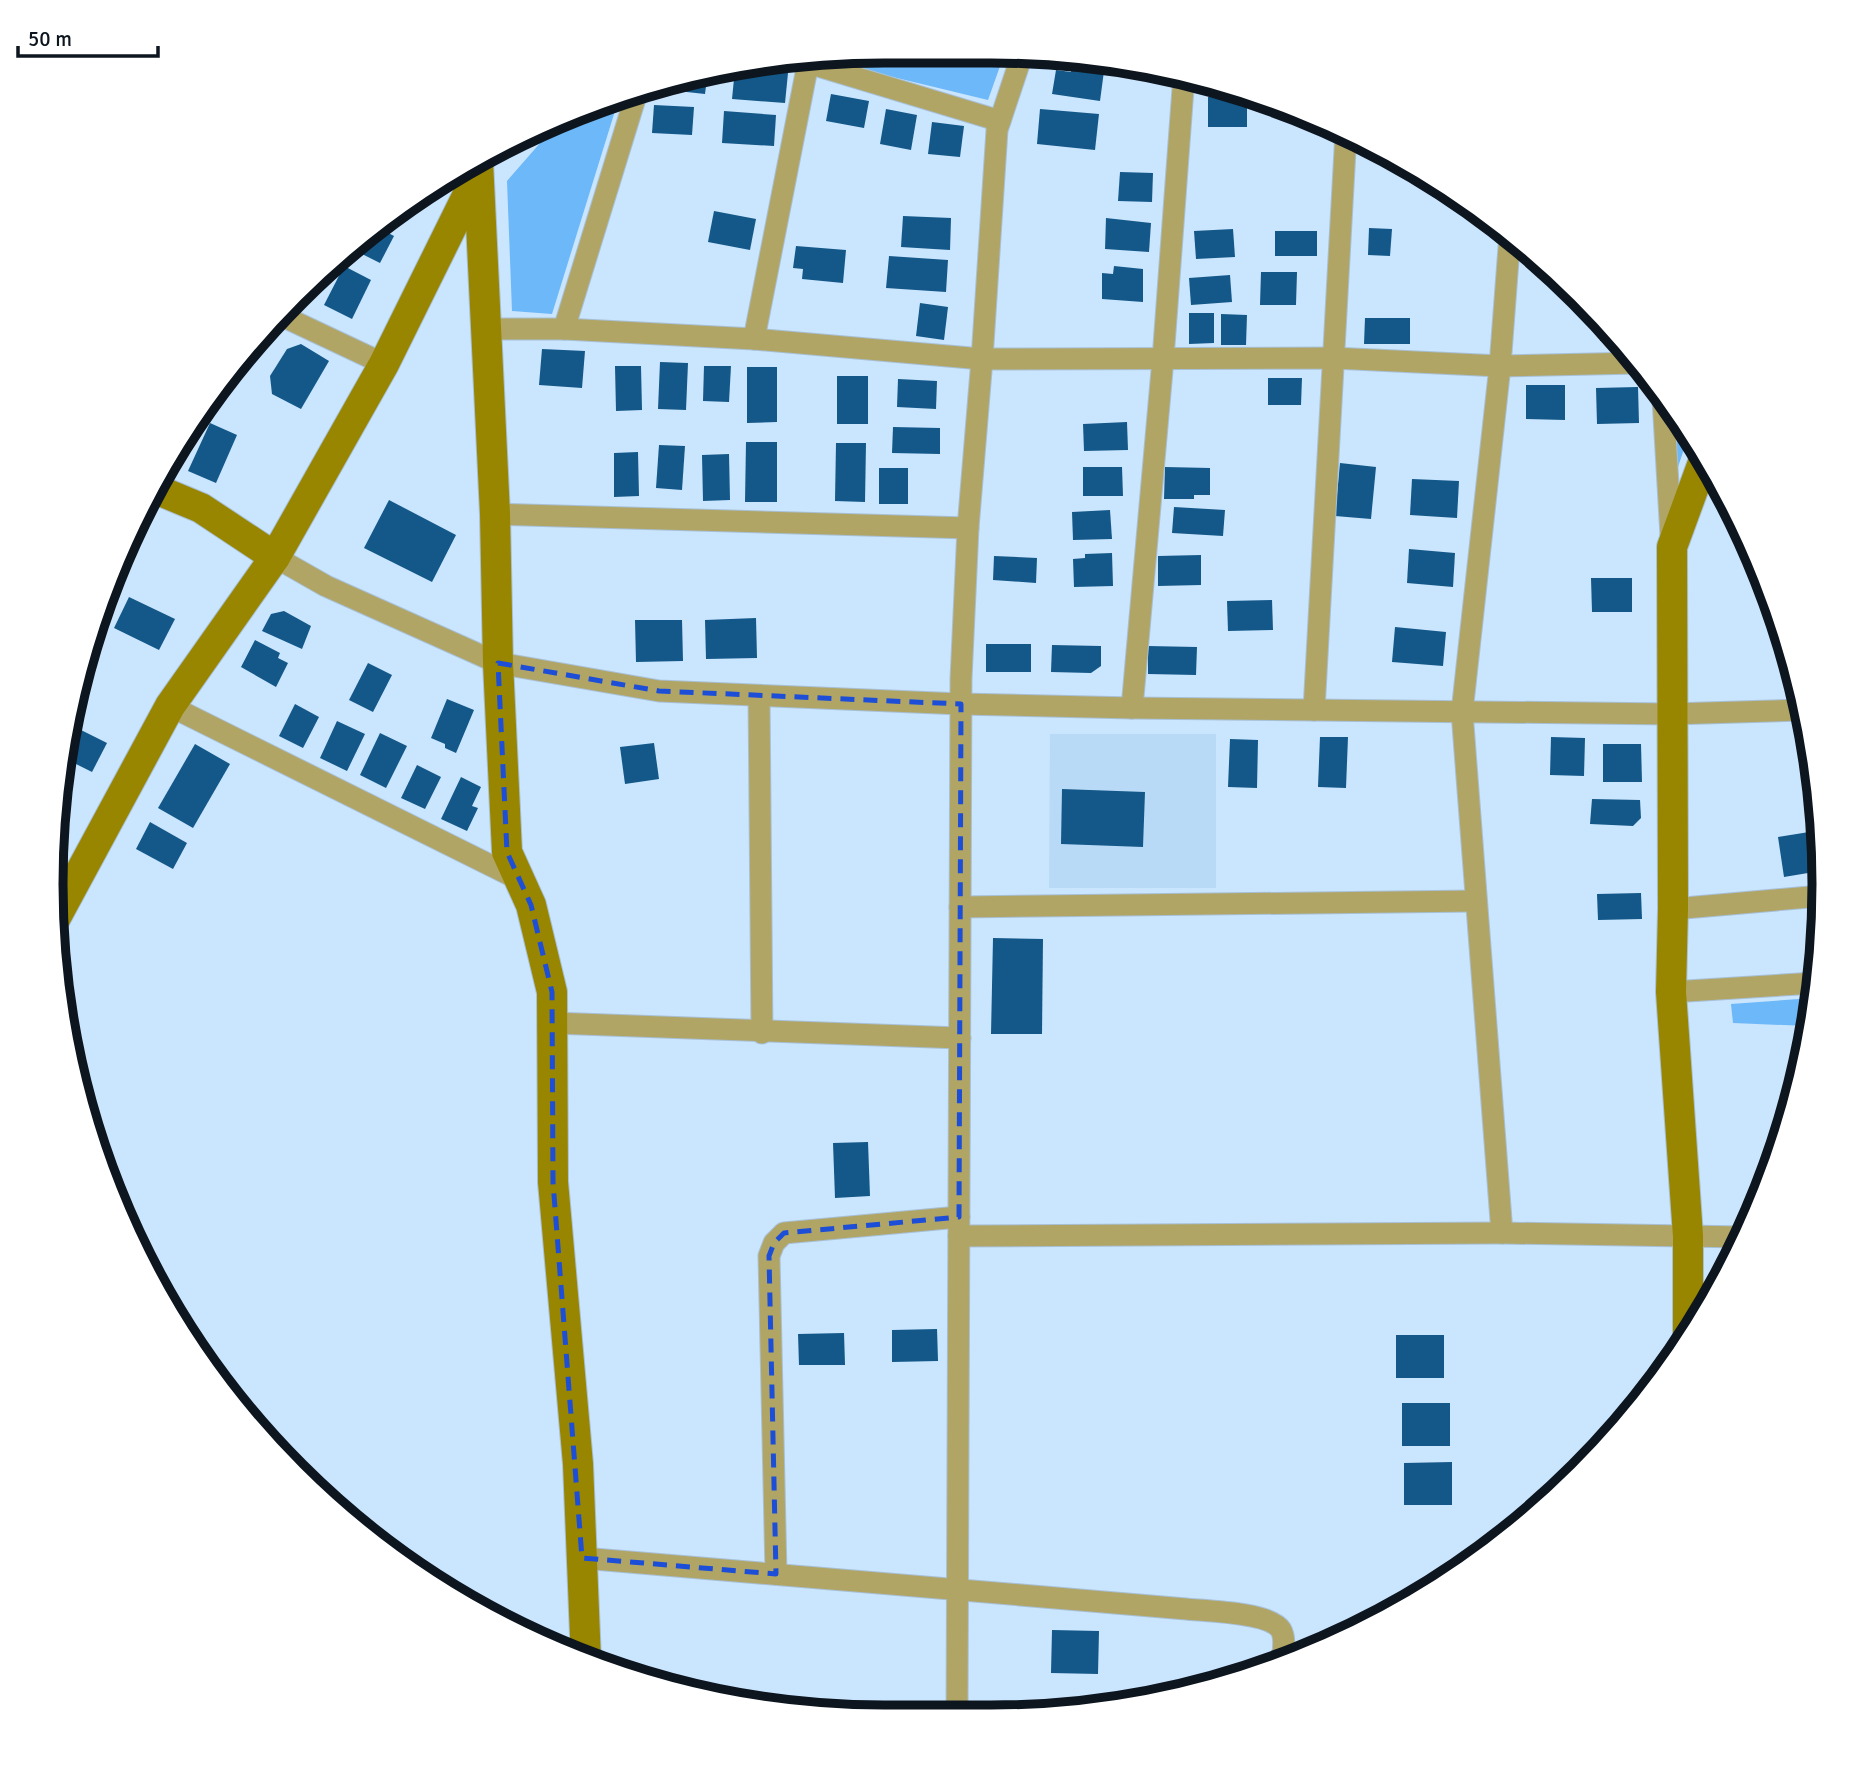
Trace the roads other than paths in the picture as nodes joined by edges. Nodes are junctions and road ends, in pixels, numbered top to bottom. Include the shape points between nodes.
1 (1019, 64) edge
2 (824, 66) edge
3 (808, 67) edge
4 (1183, 86) edge
5 (634, 103) edge
6 (1000, 121) junction
7 (1345, 144) edge
8 (476, 171) edge
9 (472, 174) edge
10 (1509, 248) edge
11 (289, 319) edge
12 (487, 329) junction
13 (564, 329) junction
14 (754, 340) junction
15 (1332, 358) junction
16 (982, 359) junction
17 (1163, 359) junction
18 (1625, 363) edge
19 (384, 364) junction
20 (1500, 366) junction
21 (1664, 414) edge
22 (1700, 471) edge
23 (163, 492) edge
24 (495, 514) junction
25 (968, 528) junction
26 (1672, 547) junction
27 (275, 557) junction
28 (498, 663) junction
29 (759, 696) junction
30 (961, 704) junction
31 (170, 706) junction
32 (1132, 708) junction
33 (1314, 710) junction
34 (1793, 710) edge
35 (1462, 712) junction
36 (1671, 714) junction
37 (520, 880) junction
38 (1812, 897) edge
39 (1476, 901) junction
40 (64, 903) edge
41 (960, 907) junction
42 (1673, 909) junction
43 (1806, 984) edge
44 (1671, 992) junction
45 (553, 1023) junction
46 (762, 1032) junction
47 (960, 1038) junction
48 (959, 1227) junction
49 (1502, 1233) junction
50 (1688, 1236) junction
51 (1732, 1237) edge
52 (1688, 1317) edge
53 (582, 1558) junction
54 (776, 1574) junction
55 (957, 1589) junction
56 (586, 1649) edge
57 (1283, 1651) edge
58 (957, 1705) edge

1 - 6 street
2 - 6 street
3 - 14 street
4 - 17 street
5 - 13 street
6 - 16 street
7 - 15 street
8 - 12 street
9 - 19 street
10 - 20 street
11 - 19 street
12 - 13 street
12 - 24 street
13 - 14 street
14 - 16 street
15 - 17 street
15 - 20 street
15 - 33 street
16 - 17 street
16 - 25 street
17 - 32 street
18 - 20 street
19 - 27 street
20 - 35 street
21 - 26 street
22 - 26 street
23 - 27 street via 201,508
24 - 25 street
24 - 28 street
25 - 30 street
26 - 36 street
27 - 28 street via 326,586
27 - 31 street
28 - 29 street via 660,691
28 - 37 street via 507,852
29 - 30 street
29 - 46 street
30 - 32 street
30 - 41 street
31 - 37 street
31 - 40 street
32 - 33 street
33 - 35 street
34 - 36 street
35 - 36 street
35 - 39 street
36 - 42 street
37 - 45 street via 531,905 552,992
38 - 42 street
39 - 41 street
39 - 49 street
41 - 47 street
42 - 44 street
43 - 44 street
44 - 50 street
45 - 46 street
45 - 53 street via 553,1182
46 - 47 street
47 - 48 street
48 - 49 street
48 - 54 street via 784,1233 774,1243 769,1256
48 - 55 street
49 - 50 street
50 - 51 street
50 - 52 street
53 - 54 street
53 - 56 street
54 - 55 street
55 - 57 street via 1266,1618 1280,1629
55 - 58 street

